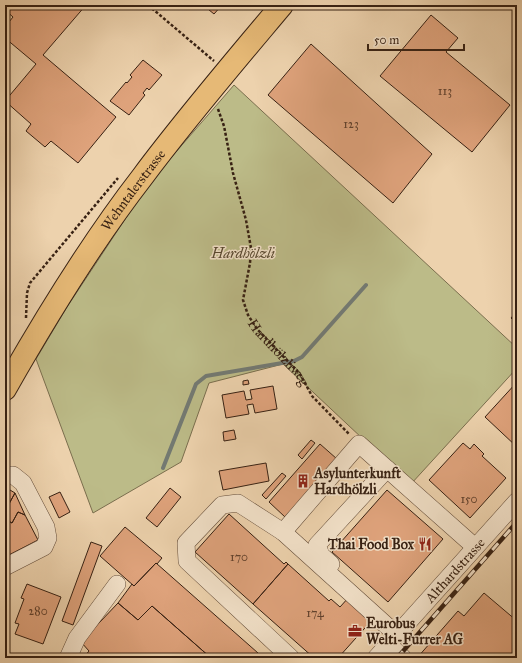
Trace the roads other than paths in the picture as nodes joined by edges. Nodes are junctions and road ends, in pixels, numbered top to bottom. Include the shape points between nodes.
1 (282, 5) edge
2 (5, 389) edge
3 (387, 469) junction
4 (5, 475) edge
5 (517, 501) edge
6 (283, 532) junction
7 (475, 547) junction
8 (5, 568) edge
9 (117, 584) dead end
10 (396, 636) junction
11 (68, 658) edge
12 (291, 658) edge
13 (376, 658) edge
14 (403, 658) edge

1 - 2 main road, Wehntalerstrasse via 206,95 113,216 56,302
3 - 6 street via 360,444
3 - 7 street
3 - 10 street via 317,545 320,555
4 - 8 street via 13,475 23,483 46,527 48,538 44,547
5 - 7 street, Althardstrasse
6 - 10 street
6 - 12 street via 238,503 222,505 186,543 187,561
7 - 10 street, Althardstrasse
9 - 11 street via 77,638
10 - 13 street, Althardstrasse
10 - 14 street

